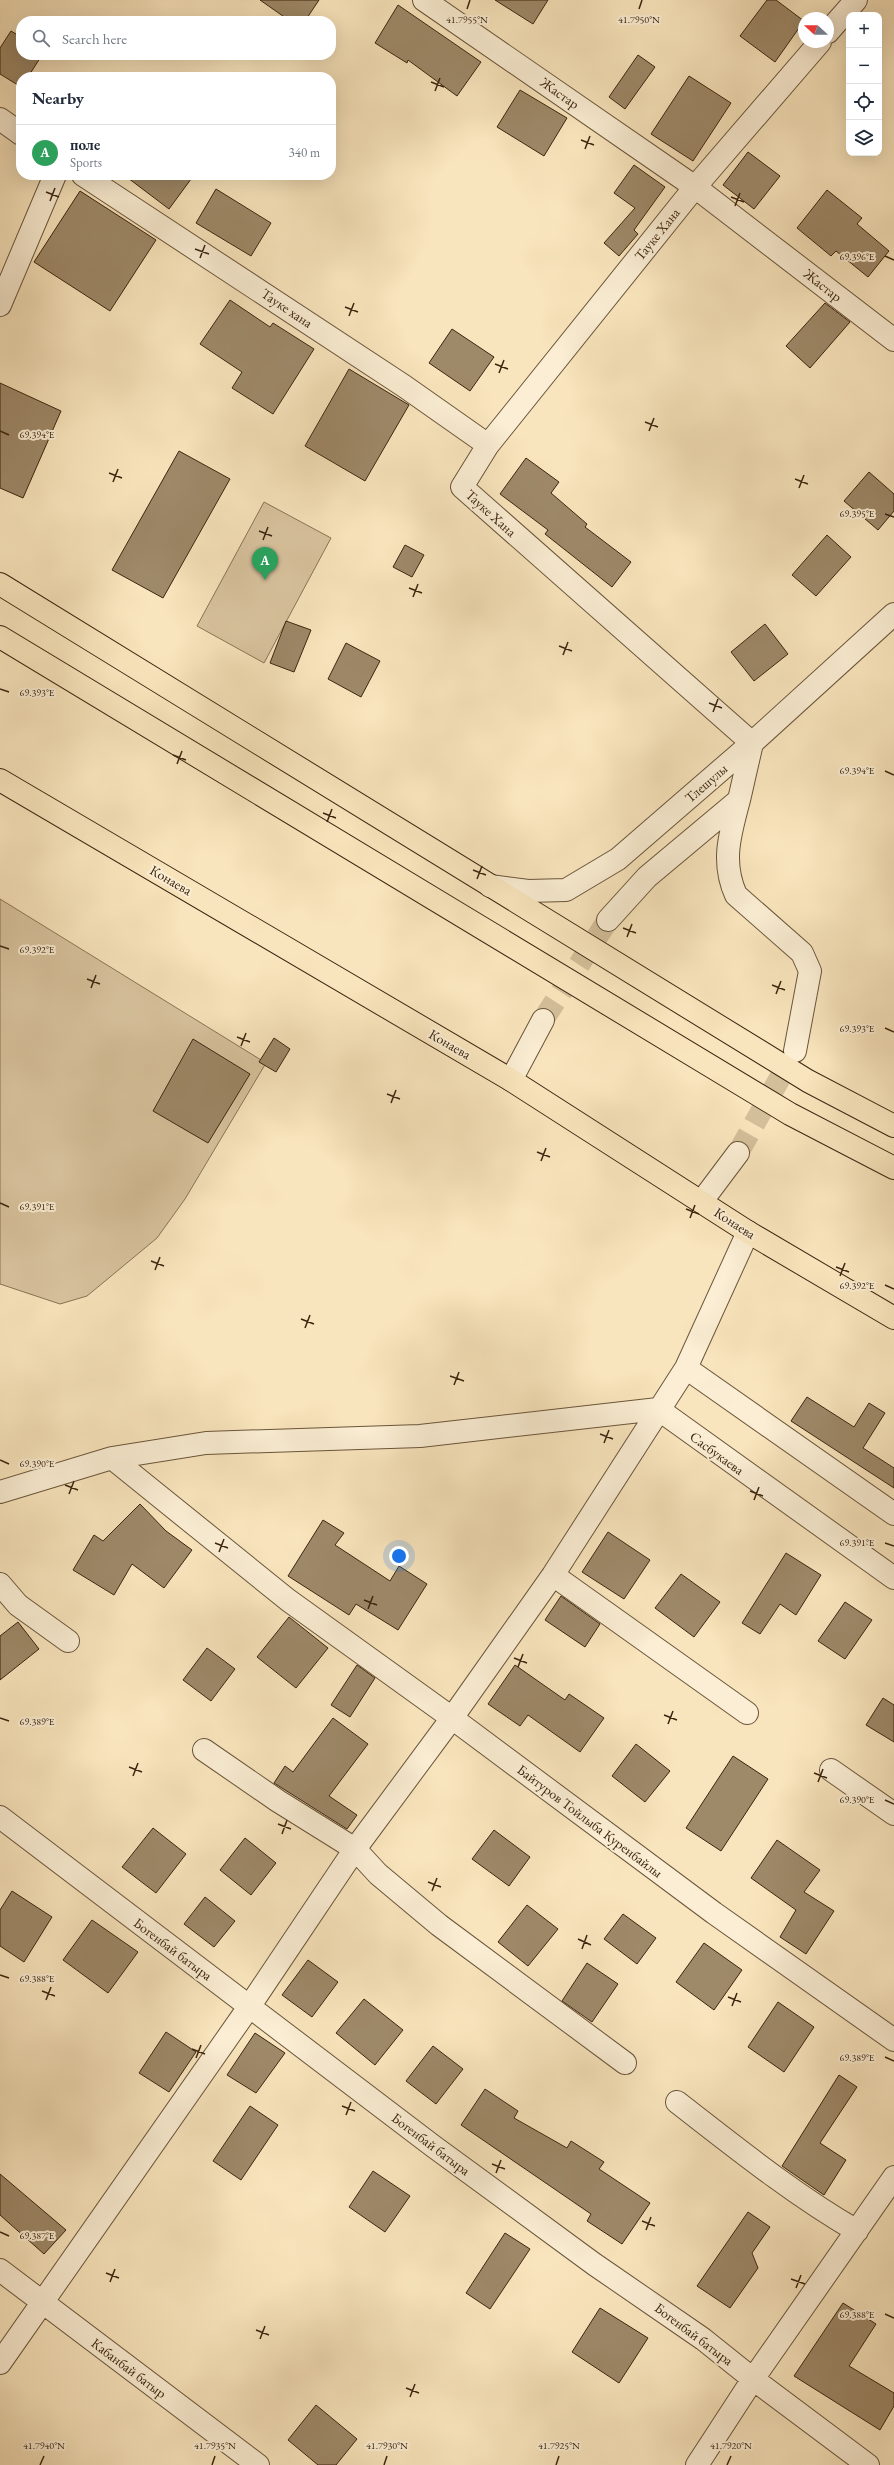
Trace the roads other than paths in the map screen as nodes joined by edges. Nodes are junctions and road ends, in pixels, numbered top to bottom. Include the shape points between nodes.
1 (424, 0) edge
2 (856, 0) edge
3 (834, 25) edge
4 (815, 48) edge
5 (0, 119) edge
6 (16, 130) edge
7 (52, 180) edge
8 (91, 180) edge
9 (695, 187) junction
10 (0, 305) edge
11 (894, 340) edge
12 (488, 445) junction
13 (0, 584) edge
14 (894, 614) edge
15 (0, 638) edge
16 (752, 743) junction
17 (0, 780) edge
18 (739, 800) junction
19 (490, 886) junction
20 (608, 920) tunnel mouth
21 (543, 1020) tunnel mouth
22 (795, 1051) tunnel mouth
23 (511, 1080) junction
24 (894, 1126) edge
25 (738, 1153) tunnel mouth
26 (894, 1168) edge
27 (702, 1202) junction
28 (748, 1232) junction
29 (894, 1318) edge
30 (686, 1368) junction
31 (658, 1410) junction
32 (112, 1458) junction
33 (0, 1492) edge
34 (894, 1514) edge
35 (553, 1575) junction
36 (894, 1578) edge
37 (0, 1584) edge
38 (68, 1641) dead end
39 (748, 1713) dead end
40 (452, 1718) junction
41 (204, 1750) dead end
42 (831, 1770) dead end
43 (894, 1814) edge
44 (0, 1817) edge
45 (355, 1849) junction
46 (249, 2007) junction
47 (894, 2040) edge
48 (625, 2063) dead end
49 (677, 2102) dead end
50 (894, 2177) edge
51 (857, 2231) junction
52 (0, 2270) edge
53 (42, 2303) junction
54 (0, 2363) edge
55 (753, 2379) junction
56 (258, 2465) edge
57 (697, 2465) edge
58 (868, 2465) edge

1 - 9 street, Жастар
2 - 3 street
4 - 9 street
5 - 6 street
7 - 10 street
8 - 12 street, Тауке хана
9 - 11 street, Жастар
9 - 12 street, Тауке Хана
12 - 16 street, Тауке Хана via 462,487
13 - 19 main road
14 - 16 street, Тлешулы
15 - 26 main road via 790,1114
16 - 18 street
16 - 19 street, Тлешулы via 618,859 566,890 528,891
17 - 23 main road, Конаева
18 - 20 street via 647,877
18 - 22 street via 727,848 730,883 736,896 802,953 810,971
19 - 24 main road via 808,1081
21 - 23 street
23 - 27 main road, Конаева
25 - 27 street
27 - 28 main road, Конаева
28 - 29 main road, Конаева
28 - 30 street
30 - 31 street
30 - 34 street
31 - 32 street via 420,1436 206,1443
31 - 35 street
31 - 36 street, Сасбукаева
32 - 33 street
32 - 40 street, Байтуров Тойлыба Куренбайлы via 288,1600
35 - 39 street
35 - 40 street
37 - 38 street via 18,1605
40 - 45 street
40 - 47 street, Байтуров Тойлыба Куренбайлы via 714,1913
41 - 45 street via 278,1801
42 - 43 street
44 - 46 street, Богенбай батыра
45 - 46 street
45 - 48 street via 378,1874 439,1925
46 - 53 street
46 - 55 street, Богенбай батыра via 509,2202 703,2339
49 - 51 street via 787,2184
50 - 51 street
51 - 55 street
52 - 53 street, Кабанбай батыр
53 - 54 street
53 - 56 street, Кабанбай батыр
55 - 57 street
55 - 58 street, Богенбай батыра

